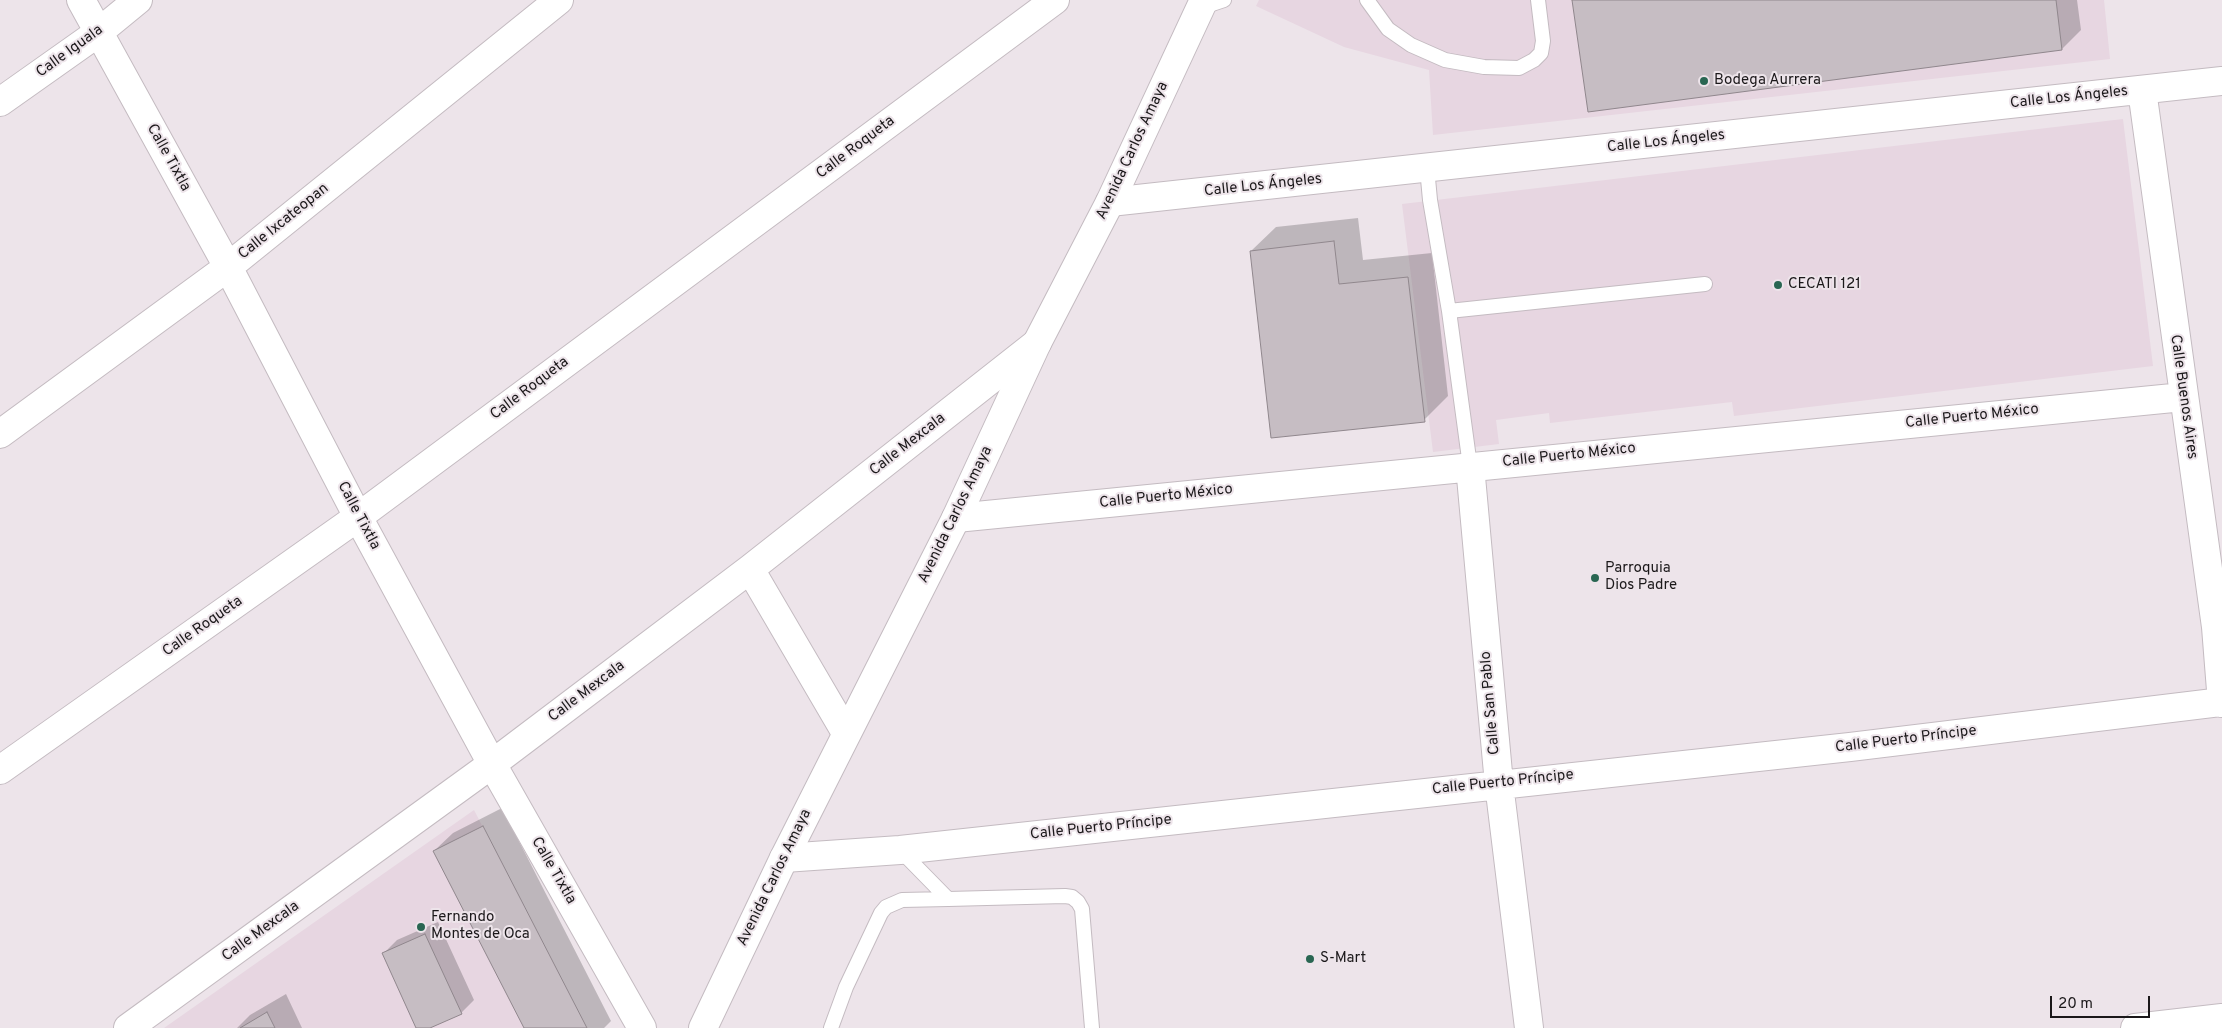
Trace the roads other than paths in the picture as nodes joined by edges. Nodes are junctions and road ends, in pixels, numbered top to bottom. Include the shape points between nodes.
1 (81, 0) edge
2 (138, 0) edge
3 (559, 0) edge
4 (1055, 0) edge
5 (1367, 0) edge
6 (1538, 0) edge
7 (1205, 2) edge
8 (100, 32) junction
9 (2222, 81) edge
10 (2142, 90) junction
11 (0, 102) edge
12 (1427, 168) junction
13 (1110, 202) junction
14 (228, 267) junction
15 (1705, 284) dead end
16 (1449, 311) junction
17 (1037, 343) junction
18 (2183, 396) junction
19 (0, 434) edge
20 (1470, 466) junction
21 (358, 517) junction
22 (956, 518) junction
23 (750, 569) junction
24 (2219, 624) edge
25 (2222, 703) edge
26 (846, 733) junction
27 (492, 764) junction
28 (0, 770) edge
29 (1499, 784) junction
30 (900, 850) junction
31 (784, 858) junction
32 (948, 899) junction
33 (2222, 1018) edge
34 (706, 1025) edge
35 (128, 1028) edge
36 (642, 1028) edge
37 (831, 1028) edge
38 (1092, 1028) edge
39 (1529, 1028) edge
40 (2135, 1028) edge

1 - 8 street, Calle Tixtla
2 - 8 street, Calle Iguala
3 - 14 street, Calle Ixcateopan
4 - 21 street, Calle Roqueta
5 - 6 lane via 1388,30 1411,45 1446,60 1484,67 1519,68 1541,53 1543,41
7 - 13 street, Avenida Carlos Amaya
8 - 11 street, Calle Iguala
8 - 14 street, Calle Tixtla
9 - 10 street, Calle Los Ángeles
10 - 12 street, Calle Los Ángeles
10 - 18 street, Calle Buenos Aires
12 - 13 street, Calle Los Ángeles
12 - 16 lane
13 - 17 street, Avenida Carlos Amaya
14 - 19 street, Calle Ixcateopan
14 - 21 street, Calle Tixtla
15 - 16 lane
16 - 20 lane
17 - 22 street, Avenida Carlos Amaya
17 - 23 street, Calle Mexcala
18 - 20 street, Calle Puerto México
18 - 24 street, Calle Buenos Aires
20 - 22 street, Calle Puerto México
20 - 29 street, Calle San Pablo
21 - 27 street, Calle Tixtla
21 - 28 street, Calle Roqueta
22 - 26 street, Avenida Carlos Amaya
23 - 26 street
23 - 27 street, Calle Mexcala
24 - 25 street, Calle Buenos Aires
25 - 29 street, Calle Puerto Príncipe
26 - 31 street, Avenida Carlos Amaya
27 - 35 street, Calle Mexcala
27 - 36 street, Calle Tixtla
29 - 30 street, Calle Puerto Príncipe
29 - 39 street, Calle San Pablo
30 - 31 street, Calle Puerto Príncipe
30 - 32 lane
31 - 34 street, Avenida Carlos Amaya
32 - 37 lane via 902,900 886,907 846,987
32 - 38 lane via 1065,896 1078,902 1082,909
33 - 40 street

